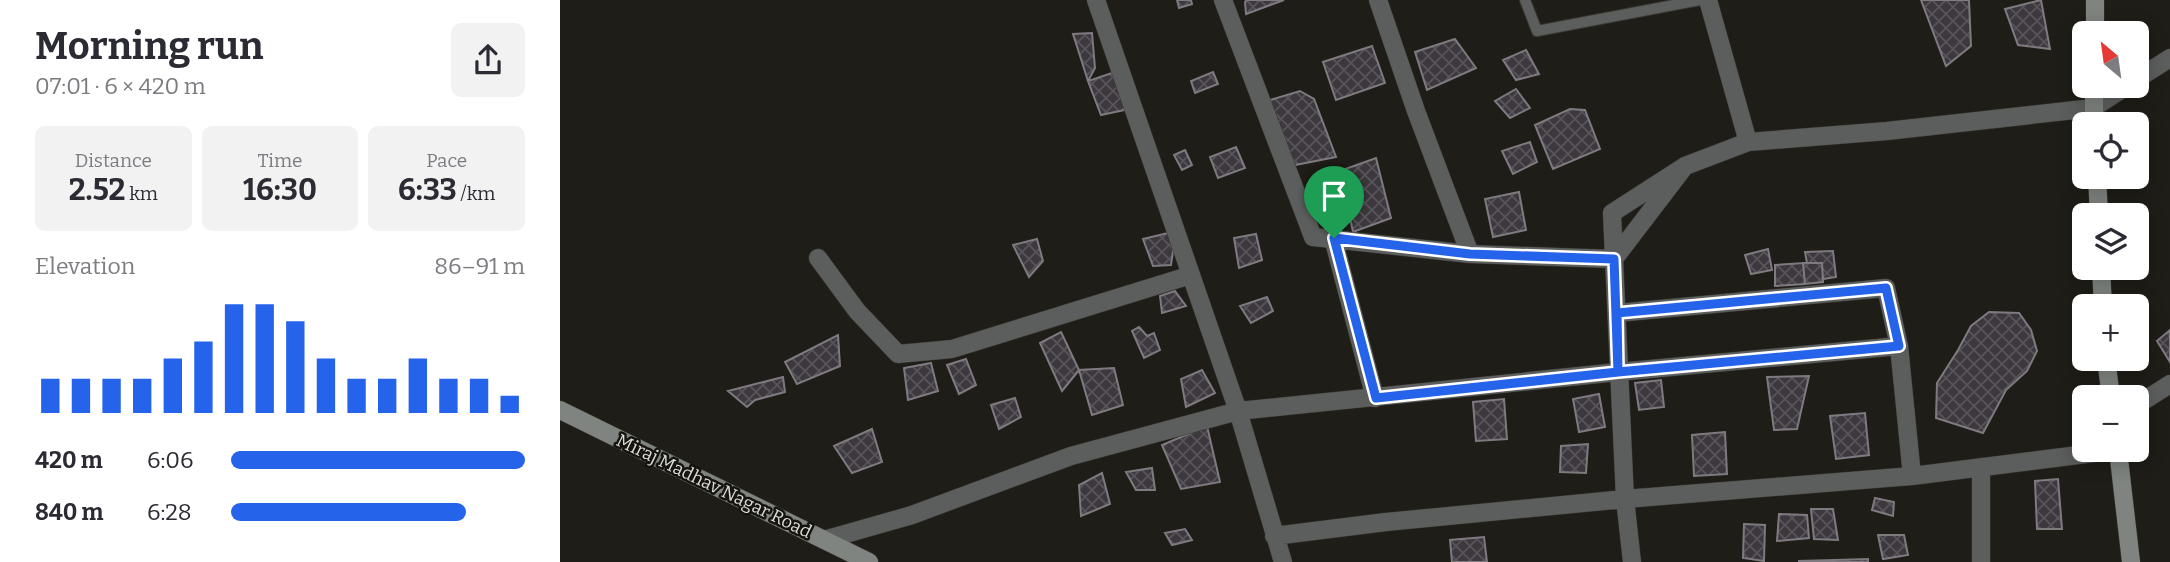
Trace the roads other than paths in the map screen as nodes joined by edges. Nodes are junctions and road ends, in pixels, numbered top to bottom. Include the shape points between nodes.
1 (1096, 0) edge
2 (1223, 0) edge
3 (1378, 0) edge
4 (1525, 0) edge
5 (1700, 0) edge
6 (1708, 0) edge
7 (2095, 0) edge
8 (2095, 21) edge
9 (2170, 58) edge
10 (2149, 71) edge
11 (2114, 98) edge
12 (2098, 112) edge
13 (2072, 118) edge
14 (1748, 142) junction
15 (1685, 166) junction
16 (1334, 238) junction
17 (1470, 254) junction
18 (818, 258) dead end
19 (1614, 259) junction
20 (1191, 275) junction
21 (1617, 313) junction
22 (1899, 346) junction
23 (1618, 372) junction
24 (2170, 384) edge
25 (2149, 397) edge
26 (1376, 398) junction
27 (560, 410) edge
28 (1238, 411) junction
29 (2072, 456) edge
30 (2119, 462) edge
31 (1981, 467) junction
32 (1912, 476) junction
33 (1625, 499) junction
34 (1274, 536) junction
35 (824, 540) junction
36 (869, 562) edge
37 (1283, 562) edge
38 (1632, 562) edge
39 (1981, 562) edge
40 (2131, 562) edge

1 - 20 street
2 - 16 street via 1313,237
3 - 17 street
4 - 5 lane via 1537,31
6 - 14 street
7 - 8 street
9 - 10 street
11 - 12 street
13 - 14 street
14 - 15 street
15 - 19 street
15 - 19 street via 1612,213
16 - 17 street
16 - 26 street
17 - 19 street
18 - 20 street via 856,311 898,354 952,349
19 - 21 street
20 - 28 street
21 - 22 street via 1886,288
21 - 23 street
22 - 23 street
22 - 32 street
23 - 26 street
23 - 33 street
24 - 25 street
26 - 28 street
27 - 35 street, Miraj Madhav Nagar Road
28 - 34 street
28 - 35 street via 1071,456 912,514
29 - 31 street
30 - 40 street
31 - 32 street
31 - 39 street
32 - 33 street
33 - 34 street
33 - 38 street
34 - 37 street
35 - 36 street, Miraj Madhav Nagar Road

